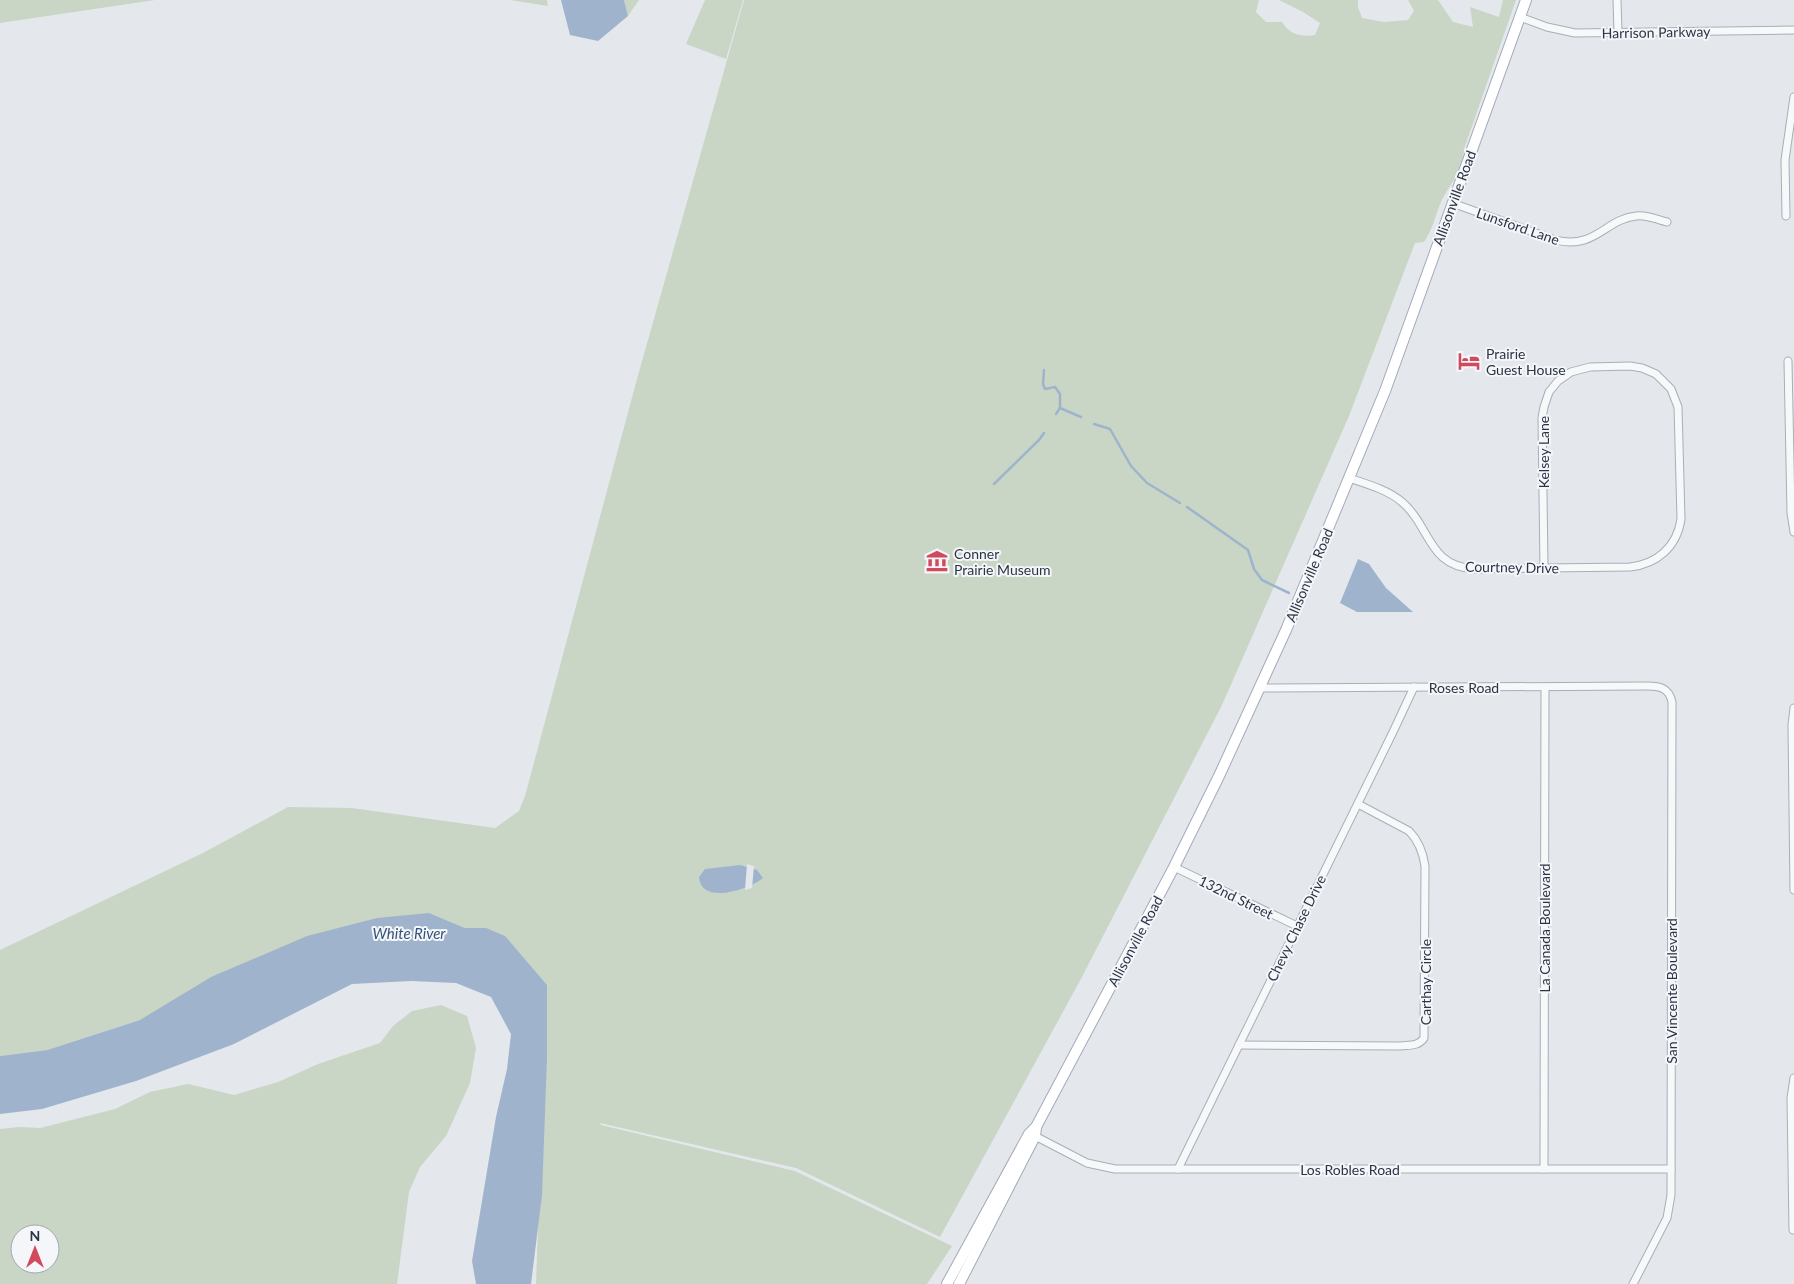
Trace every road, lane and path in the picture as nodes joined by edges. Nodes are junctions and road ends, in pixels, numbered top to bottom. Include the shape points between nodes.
1 (1526, 0) edge
2 (1617, 0) edge
3 (1520, 17) junction
4 (1794, 30) edge
5 (1618, 32) junction
6 (1794, 97) edge
7 (1452, 203) junction
8 (1786, 216) dead end
9 (1667, 222) dead end
10 (1788, 361) dead end
11 (1792, 469) edge
12 (1349, 478) junction
13 (1794, 532) edge
14 (1674, 542) joint
15 (1544, 568) junction
16 (1414, 687) junction
17 (1545, 687) junction
18 (1259, 688) junction
19 (1667, 691) joint
20 (1794, 708) edge
21 (1358, 804) junction
22 (1174, 867) junction
23 (1794, 890) edge
24 (1297, 926) junction
25 (1239, 1045) junction
26 (1794, 1078) edge
27 (1036, 1132) junction
28 (1178, 1169) junction
29 (1544, 1169) junction
30 (1671, 1169) junction
31 (1793, 1230) dead end
32 (947, 1284) edge
33 (958, 1284) edge
34 (1633, 1284) edge

1 - 3 main road, Allisonville Road
2 - 5 street
3 - 5 street, Harrison Parkway via 1568,32
3 - 7 main road, Allisonville Road
4 - 5 street, Harrison Parkway
6 - 8 street via 1786,152
7 - 9 street, Lunsford Lane via 1555,240 1572,243 1589,239 1634,216
7 - 12 main road, Allisonville Road via 1385,391
10 - 11 street
11 - 13 street
12 - 15 street, Courtney Drive via 1402,502 1436,551 1454,565 1475,569
12 - 18 main road, Allisonville Road
14 - 15 street, Courtney Drive via 1661,556 1638,566
14 - 15 street, Kelsey Lane via 1681,519 1680,432 1678,407 1671,389 1656,374 1642,368 1584,368 1558,381 1549,392 1544,407
16 - 17 street, Roses Road
16 - 18 street, Roses Road
16 - 21 street, Chevy Chase Drive
17 - 19 street, Roses Road via 1660,686
17 - 29 street, La Canada Boulevard
18 - 22 main road, Allisonville Road
19 - 30 street, San Vincente Boulevard via 1672,702
20 - 23 street
21 - 24 street, Chevy Chase Drive
21 - 25 street, Carthay Circle via 1409,830 1422,850 1425,866 1424,1038 1422,1042 1401,1046
22 - 24 street, 132nd Street
22 - 27 main road, Allisonville Road
24 - 25 street, Chevy Chase Drive
25 - 28 street, Chevy Chase Drive
26 - 31 street via 1791,1098
27 - 28 street, Los Robles Road via 1098,1167 1115,1170
27 - 32 main road, Allisonville Road via 1029,1134
27 - 33 main road, Allisonville Road
28 - 29 street, Los Robles Road
29 - 30 street, Los Robles Road
30 - 34 street, San Vincente Boulevard via 1667,1218

